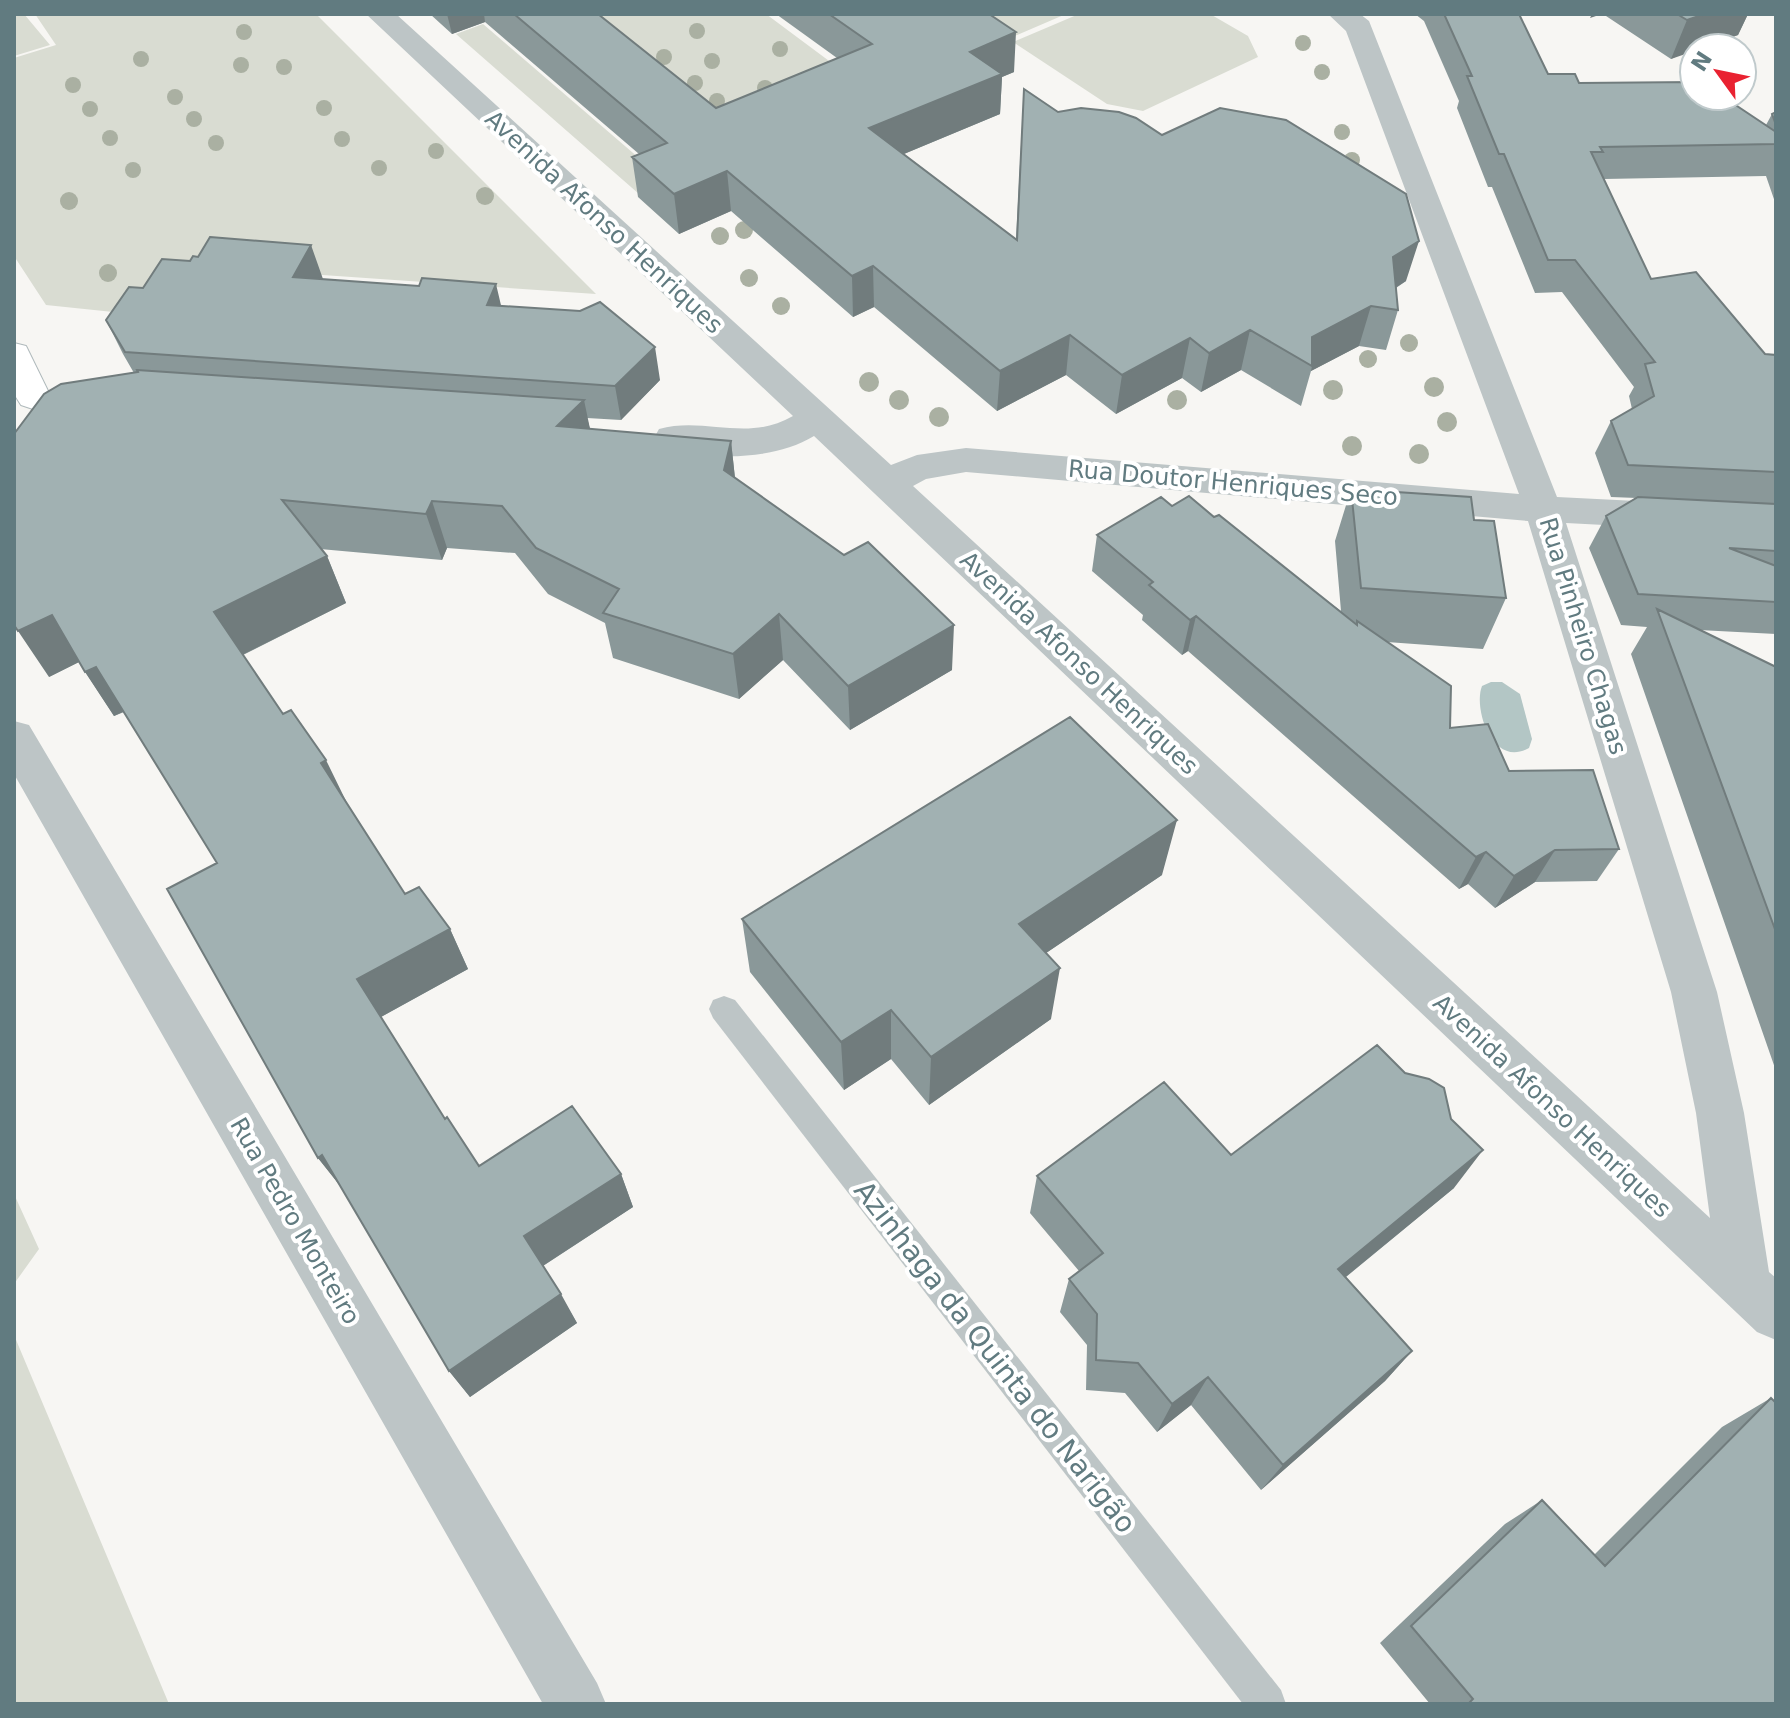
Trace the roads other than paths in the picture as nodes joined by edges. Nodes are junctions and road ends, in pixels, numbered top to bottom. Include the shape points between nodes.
1 (380, 14) edge
2 (1342, 14) edge
3 (14, 354) edge
4 (33, 397) joint
5 (72, 398) edge
6 (816, 419) junction
7 (640, 436) edge
8 (886, 484) junction
9 (1543, 509) junction
10 (1776, 521) edge
11 (14, 737) edge
12 (724, 1009) dead end
13 (1761, 1300) edge
14 (576, 1704) edge
15 (1267, 1704) edge

1 - 6 street, Avenida Afonso Henriques
2 - 9 street, Rua Pinheiro Chagas via 1359,27
3 - 4 street
4 - 5 street
6 - 7 street via 782,439 735,443
6 - 8 street, Avenida Afonso Henriques
8 - 9 street, Rua Doutor Henriques Seco via 917,468 966,460
8 - 13 street, Avenida Afonso Henriques
9 - 10 street, Rua Doutor Henriques Seco
9 - 13 street, Rua Pinheiro Chagas via 1694,992
11 - 14 street, Rua Pedro Monteiro
12 - 15 lane, Azinhaga da Quinta do Narigão

